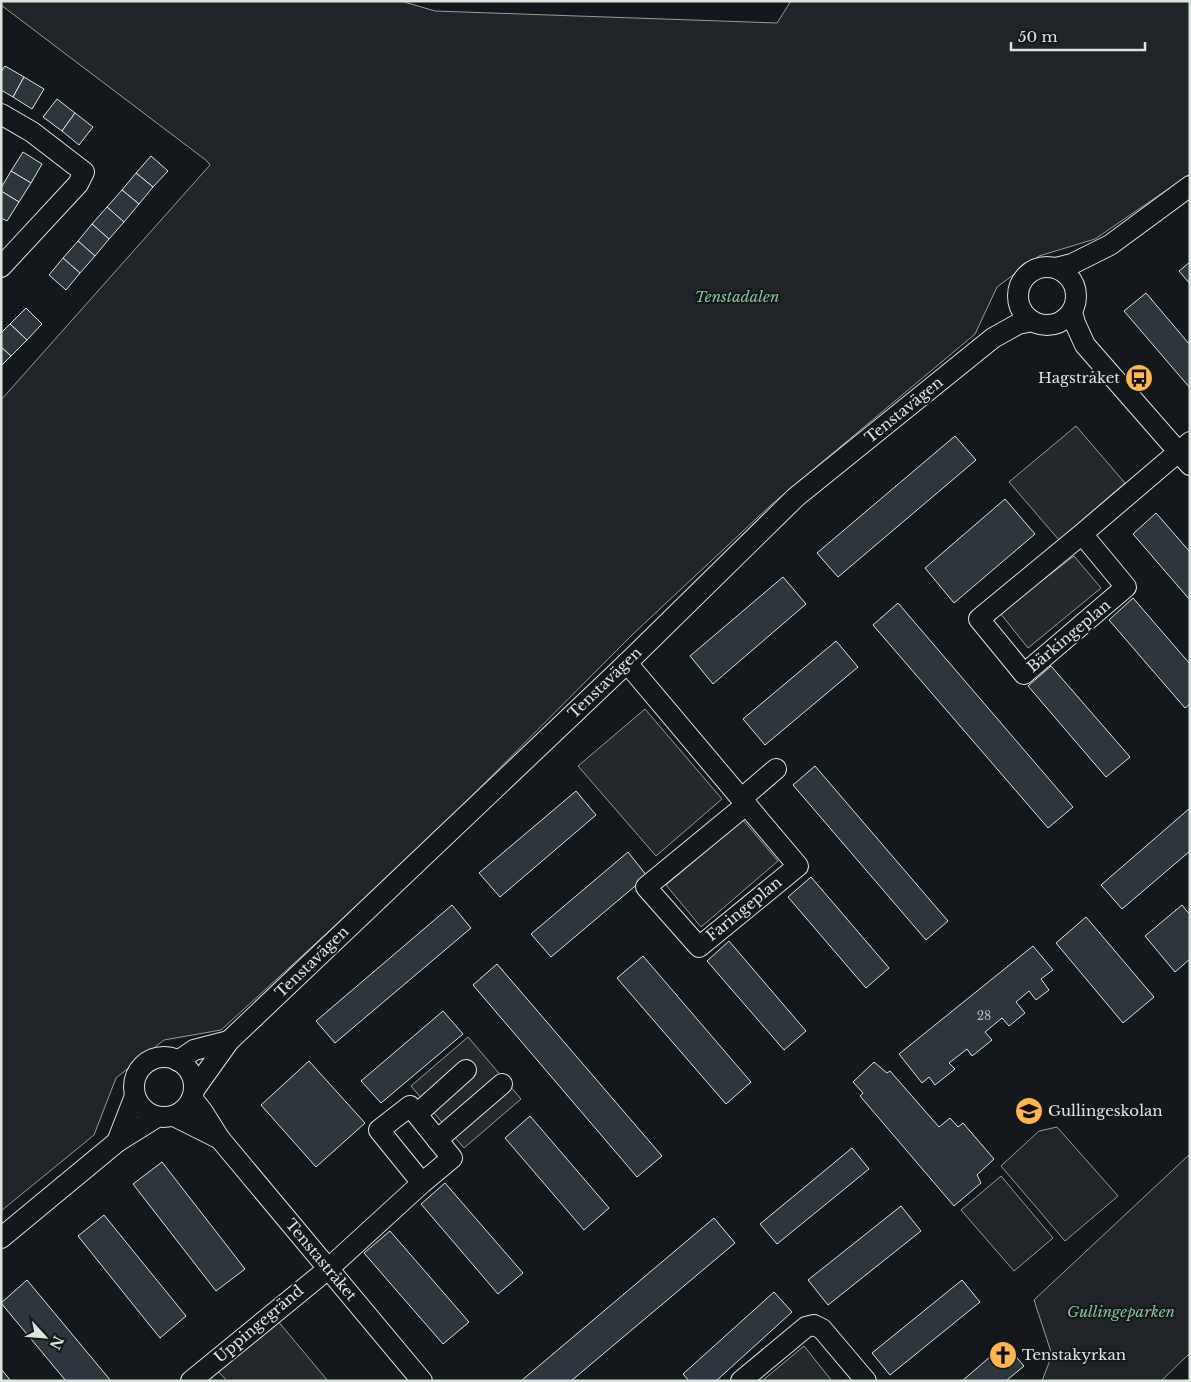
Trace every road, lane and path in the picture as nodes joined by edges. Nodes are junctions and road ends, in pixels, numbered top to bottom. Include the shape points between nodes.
1 (1, 114) edge
2 (1190, 186) edge
3 (1110, 246) junction
4 (1, 266) edge
5 (1056, 268) junction
6 (1075, 286) junction
7 (1018, 296) junction
8 (1072, 312) junction
9 (1040, 323) junction
10 (993, 338) junction
11 (1085, 344) junction
12 (1186, 453) edge
13 (1082, 534) junction
14 (627, 663) junction
15 (776, 769) dead end
16 (745, 801) junction
17 (230, 1041) junction
18 (178, 1061) junction
19 (466, 1070) dead end
20 (502, 1084) dead end
21 (193, 1094) junction
22 (135, 1096) junction
23 (417, 1114) junction
24 (165, 1116) junction
25 (220, 1139) junction
26 (437, 1140) junction
27 (117, 1142) junction
28 (422, 1183) junction
29 (1, 1238) edge
30 (328, 1268) junction
31 (191, 1381) edge
32 (422, 1381) edge
33 (741, 1381) edge
34 (866, 1381) edge

1 - 4 street via 32,132 84,172 78,184
2 - 3 street
3 - 5 street
3 - 6 street
5 - 6 street via 1071,278
5 - 7 street via 1039,268 1031,272 1024,278
6 - 8 street via 1076,304
7 - 9 street via 1024,314
7 - 10 street, Tenstavägen
8 - 9 street via 1058,324
8 - 11 street
9 - 10 street, Tenstavägen via 1018,324
9 - 11 street
10 - 14 street, Tenstavägen via 796,497
11 - 12 street
12 - 13 street, Bärkingeplan
13 - 13 street, Bärkingeplan via 979,619 1024,674 1126,588
14 - 16 street, Faringeplan
14 - 17 street, Tenstavägen
15 - 16 street
16 - 16 street, Faringeplan via 798,866 699,946 646,887
17 - 18 street, Tenstavägen via 194,1050
17 - 21 street, Tenstavägen
18 - 21 street via 190,1073
18 - 22 street via 160,1057 144,1065 134,1080
19 - 23 street
20 - 26 street
21 - 24 street via 181,1112
21 - 25 street, Tenstastråket
22 - 24 street via 143,1110
22 - 27 street
23 - 26 street
23 - 28 street via 410,1106 379,1130
24 - 25 street, Tenstastråket
24 - 27 street
25 - 30 street, Tenstastråket
26 - 28 street, Uppingegränd via 452,1158
27 - 29 street
28 - 30 street, Uppingegränd
30 - 31 street, Uppingegränd
30 - 32 street, Tenstastråket
33 - 34 street via 806,1327 814,1325 822,1329

